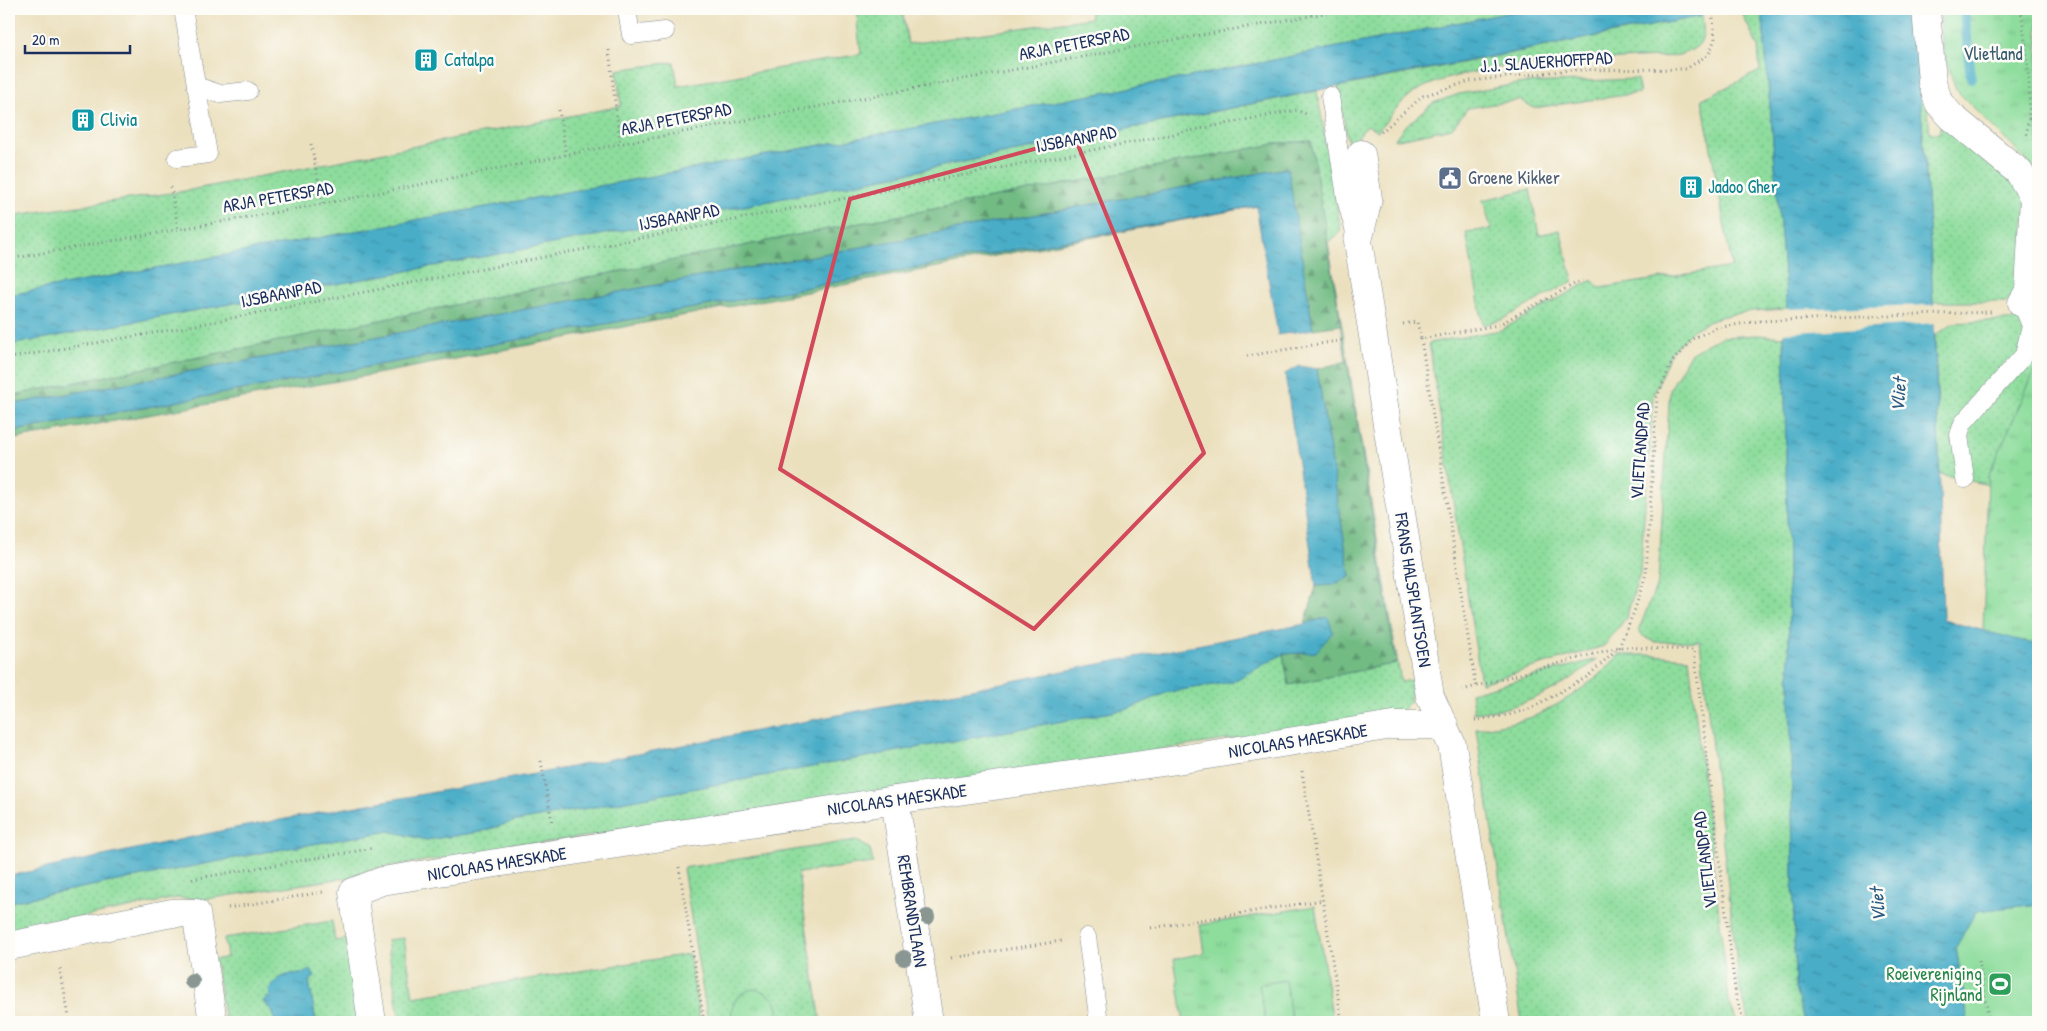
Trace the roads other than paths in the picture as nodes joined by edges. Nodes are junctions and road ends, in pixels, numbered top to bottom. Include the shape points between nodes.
1 (183, 9) edge
2 (627, 9) edge
3 (1926, 9) edge
4 (665, 31) dead end
5 (196, 86) junction
6 (248, 91) dead end
7 (1330, 96) dead end
8 (1349, 150) joint
9 (177, 158) dead end
10 (2022, 304) joint
11 (1965, 479) dead end
12 (1444, 725) junction
13 (895, 800) junction
14 (1087, 937) road end
15 (9, 946) edge
16 (213, 1022) edge
17 (372, 1022) edge
18 (930, 1022) edge
19 (1100, 1022) edge
20 (1496, 1022) edge

1 - 5 lane
2 - 4 lane via 631,35
3 - 10 street via 1932,82 1939,103 2019,172 2034,198 2029,291
5 - 6 lane via 220,94
5 - 9 lane via 208,154
7 - 8 lane
8 - 12 street, FRANS HALSPLANTSOEN via 1368,199 1358,241 1430,696
10 - 11 lane via 2031,326 2024,355 1963,423 1959,435
12 - 13 street, NICOLAAS MAESKADE via 1393,725
12 - 20 street, FRANS HALSPLANTSOEN via 1452,745
13 - 17 street, NICOLAAS MAESKADE via 382,882 353,892
13 - 18 street, REMBRANDTLAAN
14 - 19 lane
15 - 16 street via 172,913 196,913

